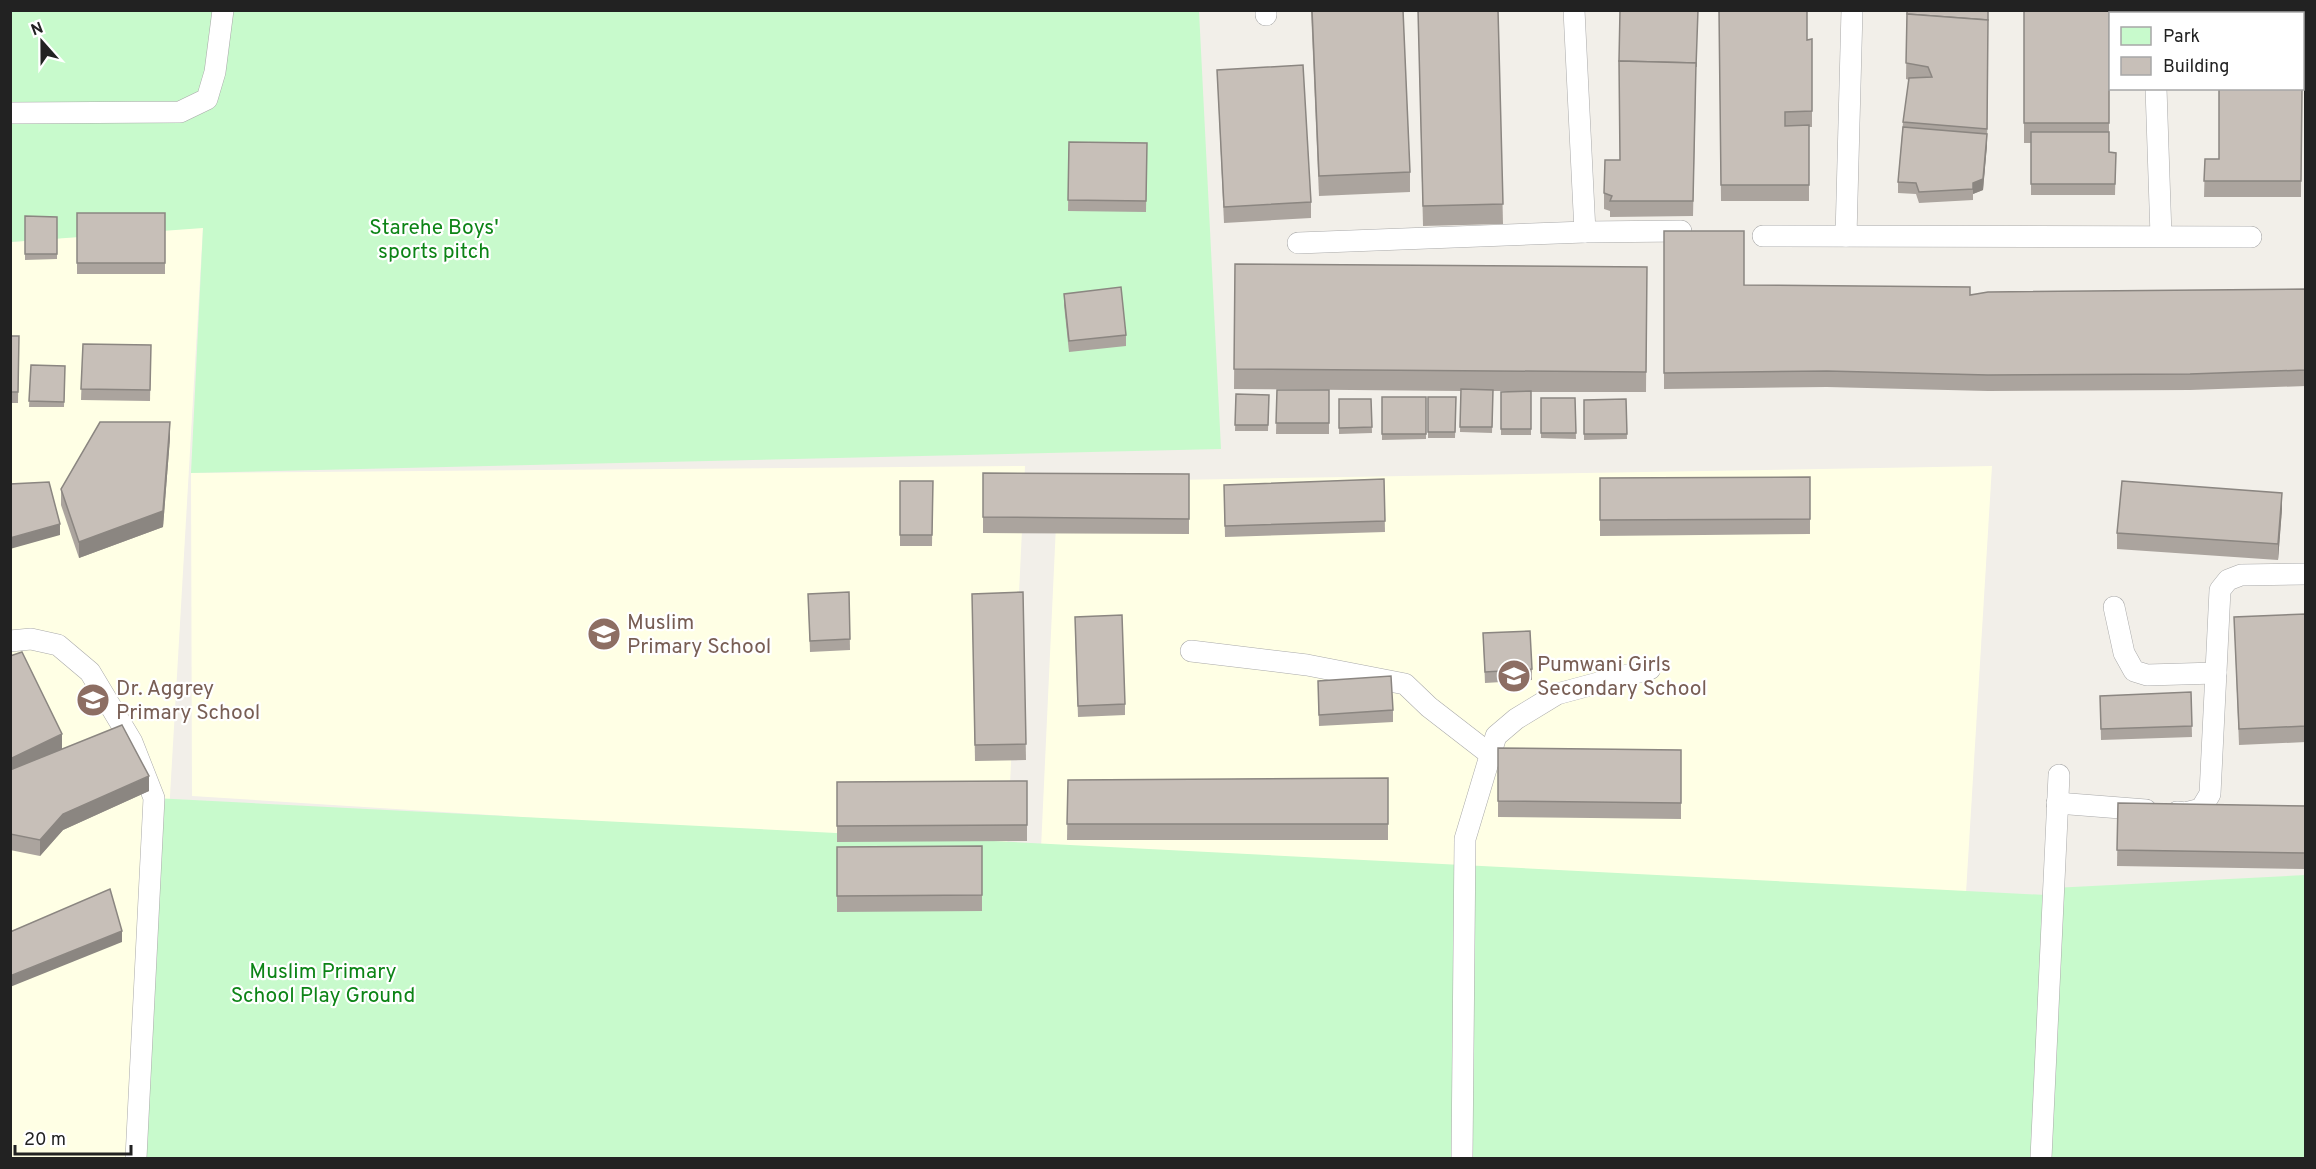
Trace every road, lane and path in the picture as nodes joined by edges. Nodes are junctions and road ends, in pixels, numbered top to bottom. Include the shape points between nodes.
1 (223, 10) edge
2 (1574, 10) edge
3 (1852, 10) edge
4 (2156, 90) edge
5 (10, 113) edge
6 (1681, 231) edge
7 (1585, 232) junction
8 (1763, 236) dead end
9 (1846, 236) junction
10 (2161, 236) junction
11 (2251, 237) dead end
12 (1298, 243) dead end
13 (2306, 574) edge
14 (2114, 608) dead end
15 (10, 641) edge
16 (1191, 651) dead end
17 (1650, 669) dead end
18 (2216, 674) junction
19 (1491, 755) junction
20 (2059, 775) dead end
21 (2057, 803) junction
22 (136, 1158) edge
23 (1462, 1158) edge
24 (2041, 1158) edge

1 - 5 lane via 215,72 207,99 180,112
2 - 7 lane
3 - 9 lane
4 - 10 lane
6 - 7 lane
7 - 12 lane
8 - 9 lane
9 - 10 lane
10 - 11 lane
13 - 18 lane via 2241,575 2228,580 2220,590
14 - 18 lane via 2124,652 2134,671 2147,675
15 - 22 lane via 31,639 58,645 90,672 132,742 154,798
16 - 19 lane via 1307,665 1405,684
17 - 19 lane via 1557,694 1496,736
18 - 21 lane via 2210,794 2201,808 2185,813
19 - 23 lane via 1466,839
20 - 21 lane
21 - 24 lane

